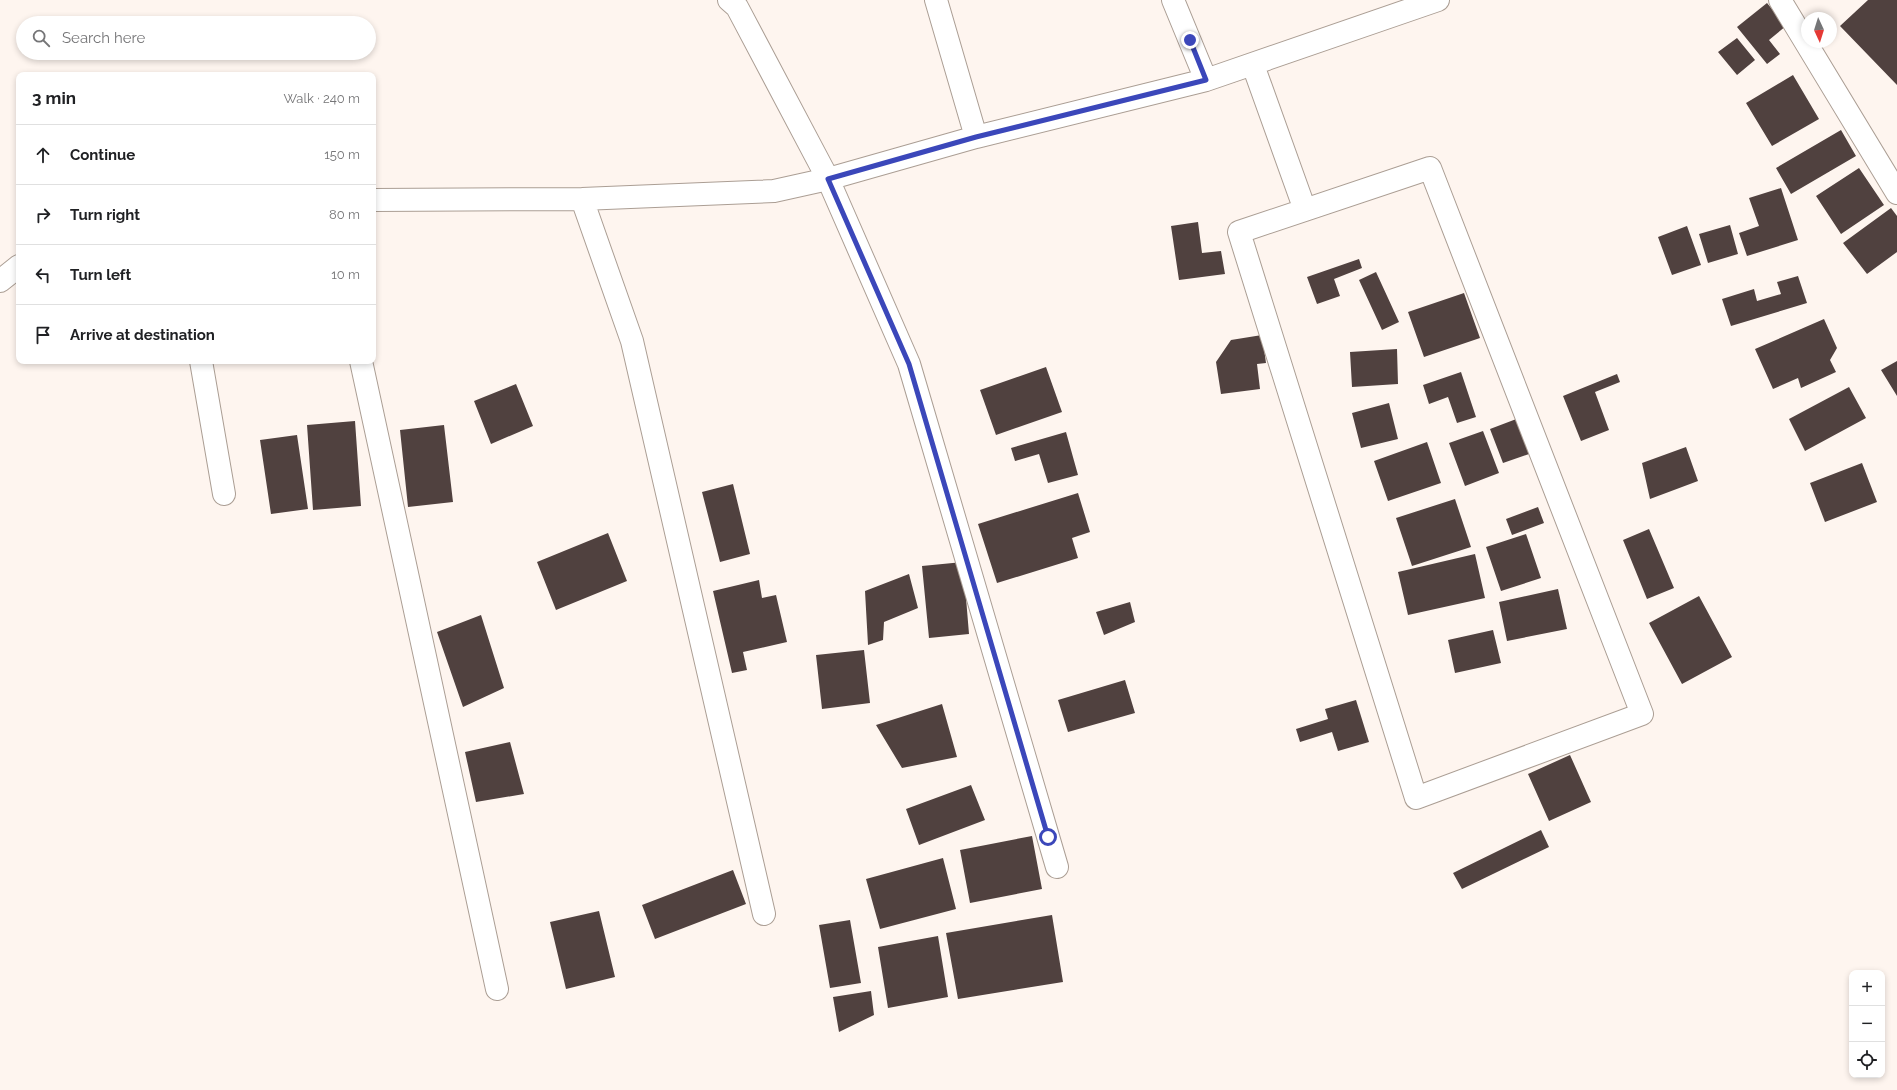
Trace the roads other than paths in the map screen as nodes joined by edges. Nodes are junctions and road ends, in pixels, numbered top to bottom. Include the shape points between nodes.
1 (729, 0) edge
2 (936, 0) edge
3 (1173, 0) edge
4 (1438, 0) edge
5 (1780, 0) edge
6 (1253, 65) junction
7 (1206, 80) junction
8 (976, 137) junction
9 (828, 179) junction
10 (1897, 193) edge
11 (582, 199) junction
12 (376, 200) edge
13 (1305, 210) junction
14 (16, 268) edge
15 (0, 281) edge
16 (202, 364) edge
17 (362, 364) edge
18 (224, 494) dead end
19 (1057, 867) dead end
20 (764, 914) dead end
21 (497, 989) dead end

1 - 9 street via 737,7
2 - 8 street
3 - 7 street
4 - 6 street
5 - 10 street
6 - 7 street
6 - 13 street
7 - 8 street
8 - 9 street
9 - 11 street via 774,190
9 - 19 street via 909,364
11 - 12 street
11 - 20 street via 632,341
13 - 13 street via 1430,168 1642,714 1416,798 1239,232
14 - 15 street
16 - 18 street
17 - 21 street

